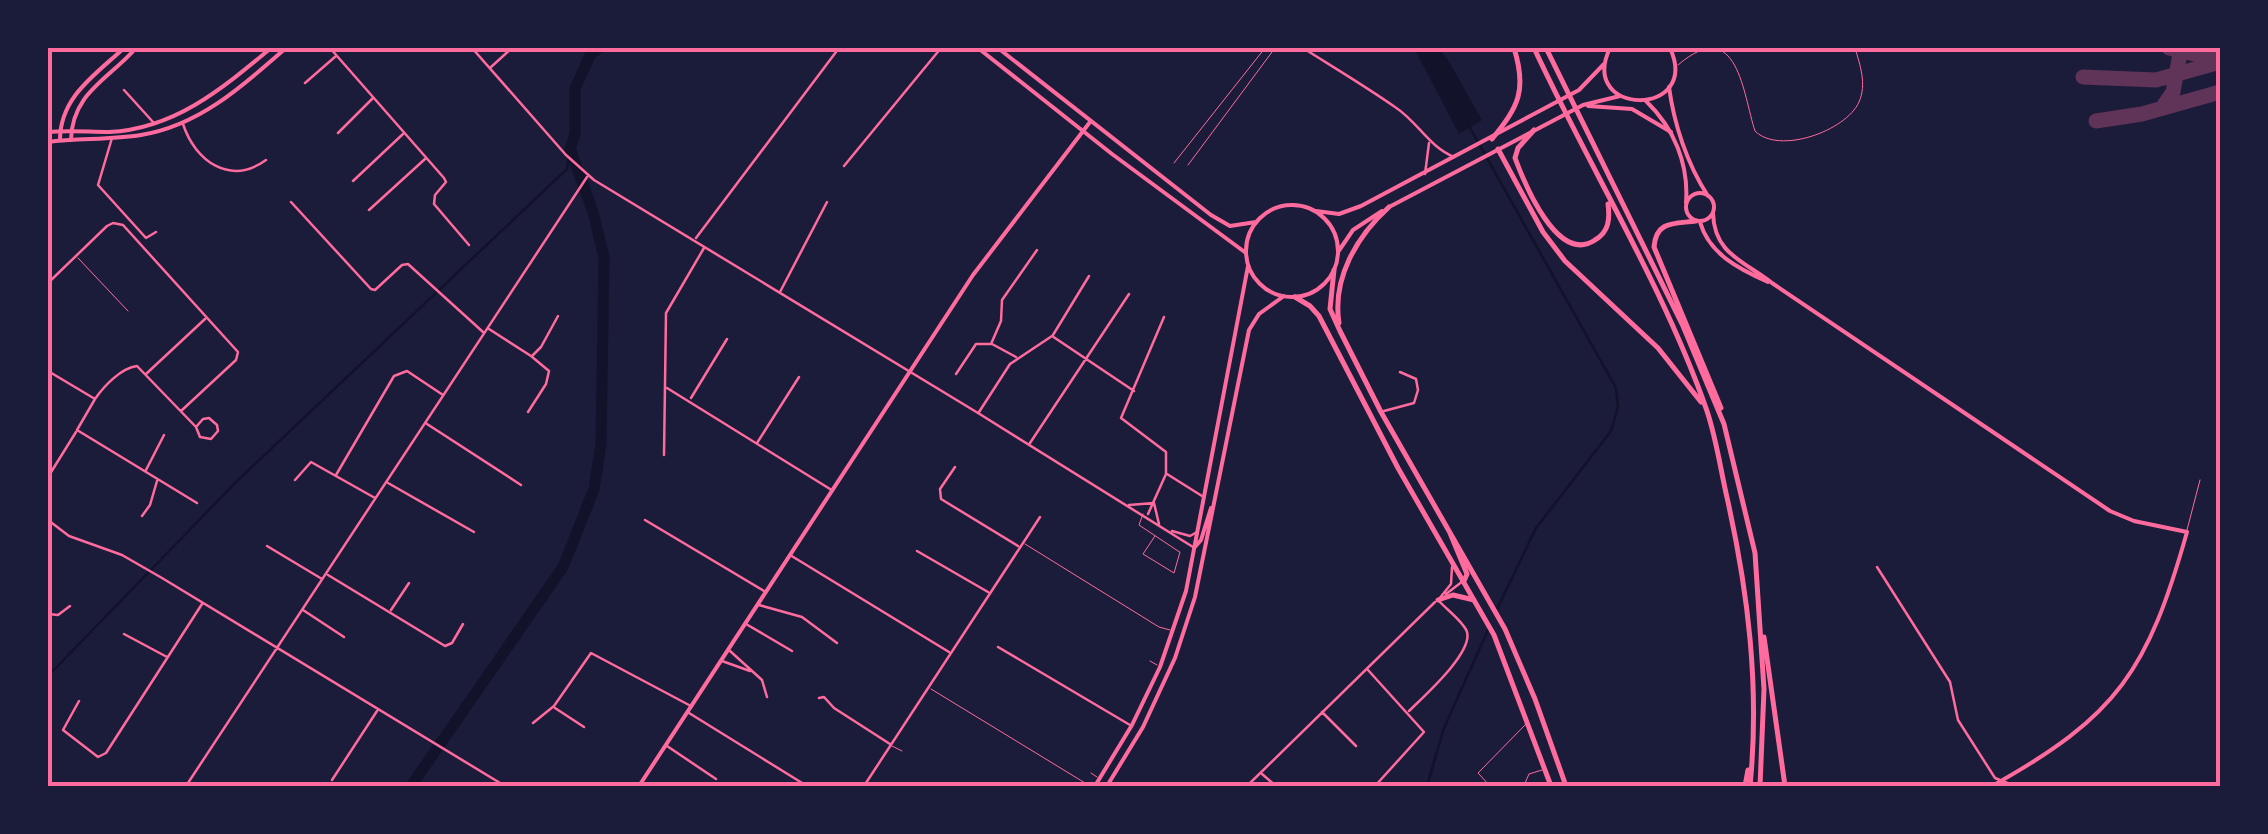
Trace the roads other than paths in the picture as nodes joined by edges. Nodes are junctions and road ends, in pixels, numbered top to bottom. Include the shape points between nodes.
1 (124, 48) edge
2 (136, 48) edge
3 (271, 48) edge
4 (286, 48) edge
5 (330, 48) edge
6 (472, 48) edge
7 (512, 48) edge
8 (839, 48) edge
9 (942, 48) edge
10 (978, 48) edge
11 (998, 48) edge
12 (1265, 48) edge
13 (1275, 48) edge
14 (1302, 48) edge
15 (1514, 48) edge
16 (1534, 48) edge
17 (1546, 48) edge
18 (1610, 48) edge
19 (1670, 48) edge
20 (1855, 48) edge
21 (337, 55) junction
22 (1604, 64) junction
23 (491, 68) junction
24 (1675, 68) junction
25 (305, 84) dead end
26 (1669, 86) junction
27 (124, 90) dead end
28 (1620, 96) junction
29 (374, 98) junction
30 (1646, 101) junction
31 (1583, 105) junction
32 (183, 122) junction
33 (1090, 122) junction
34 (154, 123) junction
35 (71, 130) junction
36 (1534, 130) junction
37 (60, 131) junction
38 (1083, 131) junction
39 (48, 132) edge
40 (1671, 132) junction
41 (338, 133) dead end
42 (404, 133) junction
43 (112, 138) junction
44 (1492, 139) junction
45 (60, 140) junction
46 (70, 140) junction
47 (48, 142) edge
48 (1429, 142) junction
49 (1498, 149) junction
50 (426, 158) junction
51 (1455, 158) junction
52 (266, 160) dead end
53 (1174, 163) dead end
54 (1188, 164) dead end
55 (844, 166) dead end
56 (1425, 174) junction
57 (588, 176) junction
58 (353, 180) dead end
59 (1607, 196) junction
60 (1708, 196) junction
61 (291, 202) dead end
62 (827, 202) dead end
63 (1686, 203) junction
64 (1389, 207) junction
65 (369, 210) dead end
66 (1316, 211) junction
67 (1713, 213) junction
68 (1698, 221) junction
69 (1256, 222) junction
70 (156, 232) dead end
71 (695, 240) junction
72 (470, 245) dead end
73 (705, 246) junction
74 (1037, 250) dead end
75 (1338, 252) junction
76 (1246, 253) junction
77 (76, 256) junction
78 (1248, 266) junction
79 (1334, 270) junction
80 (1090, 276) dead end
81 (48, 283) edge
82 (1772, 284) junction
83 (780, 292) junction
84 (1129, 294) dead end
85 (1284, 296) junction
86 (1295, 297) junction
87 (128, 311) dead end
88 (558, 316) dead end
89 (1164, 317) dead end
90 (206, 318) junction
91 (486, 330) junction
92 (1340, 331) junction
93 (1052, 336) junction
94 (727, 339) dead end
95 (991, 344) junction
96 (532, 356) junction
97 (1017, 358) junction
98 (1086, 358) junction
99 (48, 371) edge
100 (912, 372) junction
101 (1400, 372) dead end
102 (146, 374) junction
103 (956, 374) dead end
104 (799, 377) dead end
105 (666, 387) junction
106 (1134, 391) junction
107 (444, 396) junction
108 (94, 399) junction
109 (690, 400) junction
110 (1706, 408) junction
111 (181, 411) junction
112 (528, 412) dead end
113 (1381, 412) junction
114 (978, 413) junction
115 (426, 423) junction
116 (1724, 424) junction
117 (196, 427) junction
118 (76, 430) junction
119 (164, 435) dead end
120 (758, 443) junction
121 (1030, 444) junction
122 (664, 455) dead end
123 (955, 466) dead end
124 (145, 472) junction
125 (1166, 474) junction
126 (336, 475) junction
127 (48, 477) edge
128 (158, 479) junction
129 (295, 480) dead end
130 (2200, 480) dead end
131 (387, 482) junction
132 (521, 485) dead end
133 (832, 490) junction
134 (1204, 497) junction
135 (376, 498) junction
136 (197, 502) dead end
137 (1154, 503) junction
138 (1213, 504) junction
139 (1127, 505) junction
140 (1145, 515) junction
141 (142, 516) dead end
142 (1040, 517) dead end
143 (48, 520) edge
144 (645, 520) dead end
145 (1159, 524) junction
146 (1449, 528) junction
147 (1166, 529) junction
148 (1198, 530) junction
149 (474, 532) dead end
150 (2187, 532) junction
151 (1156, 536) junction
152 (1021, 545) junction
153 (267, 546) dead end
154 (1194, 548) junction
155 (917, 552) dead end
156 (790, 555) junction
157 (1451, 556) junction
158 (1877, 567) dead end
159 (326, 574) junction
160 (323, 580) junction
161 (1464, 580) junction
162 (409, 583) dead end
163 (766, 592) junction
164 (990, 593) junction
165 (1438, 600) junction
166 (202, 602) junction
167 (1478, 604) junction
168 (759, 605) junction
169 (70, 606) dead end
170 (303, 610) junction
171 (390, 611) junction
172 (48, 614) edge
173 (745, 623) junction
174 (463, 624) dead end
175 (1173, 630) junction
176 (1761, 630) junction
177 (124, 634) dead end
178 (344, 636) dead end
179 (837, 643) dead end
180 (998, 647) dead end
181 (276, 648) junction
182 (729, 650) junction
183 (792, 652) dead end
184 (950, 653) junction
185 (168, 658) junction
186 (722, 661) junction
187 (1150, 661) dead end
188 (1160, 667) junction
189 (1366, 669) junction
190 (752, 671) junction
191 (927, 687) junction
192 (1146, 696) junction
193 (766, 697) dead end
194 (819, 698) dead end
195 (1156, 698) junction
196 (79, 700) dead end
197 (554, 706) junction
198 (378, 710) junction
199 (689, 710) junction
200 (1322, 711) junction
201 (1408, 711) junction
202 (1528, 720) junction
203 (533, 723) dead end
204 (1132, 725) junction
205 (584, 727) dead end
206 (891, 745) junction
207 (666, 746) junction
208 (1356, 746) dead end
209 (902, 751) dead end
210 (1546, 770) junction
211 (1261, 772) junction
212 (1091, 773) dead end
213 (1100, 778) junction
214 (716, 779) dead end
215 (332, 780) dead end
216 (2002, 781) junction
217 (1565, 785) edge
218 (186, 786) edge
219 (505, 786) edge
220 (639, 786) edge
221 (808, 786) edge
222 (864, 786) edge
223 (1093, 786) edge
224 (1107, 786) edge
225 (1247, 786) edge
226 (1276, 786) edge
227 (1375, 786) edge
228 (1490, 786) edge
229 (1528, 786) edge
230 (1551, 786) edge
231 (1748, 786) edge
232 (1760, 786) edge
233 (1785, 786) edge
234 (1992, 786) edge
235 (2015, 786) edge

1 - 37 main road via 74,95
2 - 35 main road via 80,102
3 - 34 main road via 213,96
4 - 32 main road via 240,88
5 - 21 street
6 - 23 street
7 - 23 street
8 - 71 street
9 - 55 street
10 - 38 main road
11 - 33 main road
12 - 53 lane
13 - 54 lane
14 - 48 street via 1396,107
15 - 44 highway via 1521,71 1517,102
16 - 59 highway
17 - 116 highway
18 - 22 main road
19 - 24 main road
20 - 24 lane via 1863,83 1855,109 1823,130 1783,140 1756,130 1745,84 1727,54 1706,50
21 - 25 street
21 - 29 street
22 - 28 main road
22 - 44 main road via 1579,90
23 - 57 street
24 - 26 main road
26 - 30 main road
26 - 60 main road via 1689,158
27 - 34 street
28 - 30 main road
28 - 31 main road
29 - 41 street
29 - 42 street
30 - 40 main road
31 - 36 main road
31 - 40 main road via 1632,109
32 - 43 main road
32 - 52 street via 193,147 211,164 252,168
33 - 38 main road
33 - 69 main road via 1222,222
34 - 35 main road via 111,132
35 - 37 main road
35 - 46 main road
36 - 49 main road
36 - 59 highway via 1515,158 1558,237 1578,246 1601,236 1609,220
37 - 39 main road
37 - 45 main road
38 - 76 main road
38 - 100 main road via 990,251
40 - 63 main road via 1686,177
42 - 50 street
42 - 58 street
43 - 46 main road
43 - 70 street via 98,185 146,238
44 - 51 main road
45 - 46 main road
45 - 47 main road
48 - 51 street
48 - 56 street
49 - 64 main road
49 - 110 highway via 1565,261 1658,348
50 - 65 street
50 - 72 street via 446,182 434,204
51 - 56 main road
56 - 66 main road via 1351,211
57 - 71 street
57 - 91 street
59 - 110 highway
60 - 63 main road via 1697,193
60 - 67 main road
61 - 91 street via 370,289 408,264
62 - 83 street
63 - 68 main road via 1687,214
64 - 75 main road via 1356,226
64 - 92 highway via 1354,248 1336,306
66 - 69 main road via 1280,206
66 - 75 main road via 1333,228
67 - 68 main road
67 - 82 main road via 1722,246
68 - 82 main road via 1723,258
68 - 116 highway via 1664,225 1654,247
69 - 76 main road
71 - 73 street
73 - 83 street
73 - 105 street via 666,313
74 - 95 street via 1002,300
75 - 79 main road
76 - 78 main road
77 - 81 street
77 - 87 lane
77 - 90 street via 118,223
78 - 85 main road via 1259,284
78 - 134 main road
79 - 86 main road via 1321,287
79 - 92 highway via 1330,309
80 - 93 street
82 - 150 main road via 2110,511
83 - 100 street
84 - 98 street
85 - 86 main road
85 - 138 main road via 1249,330
86 - 157 highway via 1320,316
88 - 96 street
89 - 106 street
90 - 102 street
90 - 111 street via 238,357
91 - 96 street
91 - 107 street
92 - 113 highway
93 - 97 street
93 - 98 street
94 - 109 street
95 - 97 street
95 - 103 street via 976,344
96 - 112 street via 549,371
97 - 114 street
98 - 106 street
98 - 121 street
99 - 108 street
100 - 114 street
100 - 133 main road
101 - 113 street via 1416,378 1414,403
102 - 108 street via 129,368
102 - 111 street
104 - 120 street
105 - 109 street
105 - 122 street
106 - 125 street via 1121,418 1166,452
107 - 115 street
107 - 126 street via 407,372 394,376
108 - 118 street
109 - 120 street
110 - 231 highway via 1750,619
111 - 117 street
113 - 146 highway
114 - 121 street
115 - 131 street
115 - 132 street
116 - 176 highway via 1754,553
117 - 117 street via 209,418 218,431 205,440
118 - 124 street
118 - 127 street
119 - 124 street
120 - 133 street
121 - 139 street
123 - 152 street via 940,489 941,500
124 - 128 street
125 - 134 street
125 - 137 street
126 - 129 street via 311,462
126 - 135 street
128 - 136 street
128 - 141 street
130 - 150 lane
131 - 135 street
131 - 149 street
133 - 156 main road
134 - 148 main road
135 - 159 street
137 - 139 street
137 - 140 street
137 - 145 street
138 - 154 main road
138 - 195 main road via 1195,597
139 - 140 street
140 - 145 street
140 - 151 lane via 1138,524
142 - 152 street
143 - 166 street
144 - 163 street
145 - 147 street
146 - 161 highway via 1468,574
146 - 217 highway via 1504,629
147 - 148 street via 1190,536
147 - 154 street
148 - 154 main road
150 - 216 main road via 2152,637 2123,686 2064,743
151 - 151 lane via 1180,552 1174,573 1143,554
152 - 164 street
152 - 175 lane
153 - 160 street
154 - 175 main road
155 - 164 street
156 - 163 main road
156 - 184 street
157 - 161 highway
157 - 165 street via 1453,576
158 - 216 street via 1950,682 1958,720
159 - 160 street
159 - 171 street
160 - 170 street
161 - 165 street
161 - 167 highway
162 - 171 street
163 - 168 main road
164 - 184 street
165 - 167 highway via 1453,595
165 - 189 street
165 - 201 street via 1467,637 1452,670
166 - 181 street
166 - 185 street
167 - 202 highway
168 - 173 main road
168 - 179 street via 802,617
169 - 172 street
170 - 178 street
170 - 181 street
171 - 174 street via 445,646
173 - 182 main road
173 - 183 street
175 - 188 main road
176 - 232 highway
176 - 233 highway
177 - 185 street
180 - 204 street
181 - 198 street
181 - 218 street
182 - 186 main road
182 - 190 street
184 - 191 street
185 - 196 street via 106,754 98,757 63,730
186 - 190 street
186 - 199 main road
187 - 188 lane
188 - 192 main road
189 - 200 street
189 - 201 street
190 - 193 street
191 - 206 street
191 - 223 lane
192 - 195 main road via 1142,720
192 - 204 main road
194 - 206 street
195 - 224 main road
197 - 199 street via 591,653
197 - 203 street
197 - 205 street
198 - 215 street
198 - 219 street
199 - 207 main road
199 - 221 street
200 - 208 street
200 - 211 street
201 - 227 street via 1423,736
202 - 210 highway
202 - 228 lane via 1478,773
204 - 213 main road
206 - 209 lane
206 - 222 street
207 - 214 street
207 - 220 main road
210 - 229 lane via 1529,774
210 - 230 highway
211 - 225 street
211 - 226 street
212 - 213 lane
213 - 223 main road
216 - 234 main road
216 - 235 street

